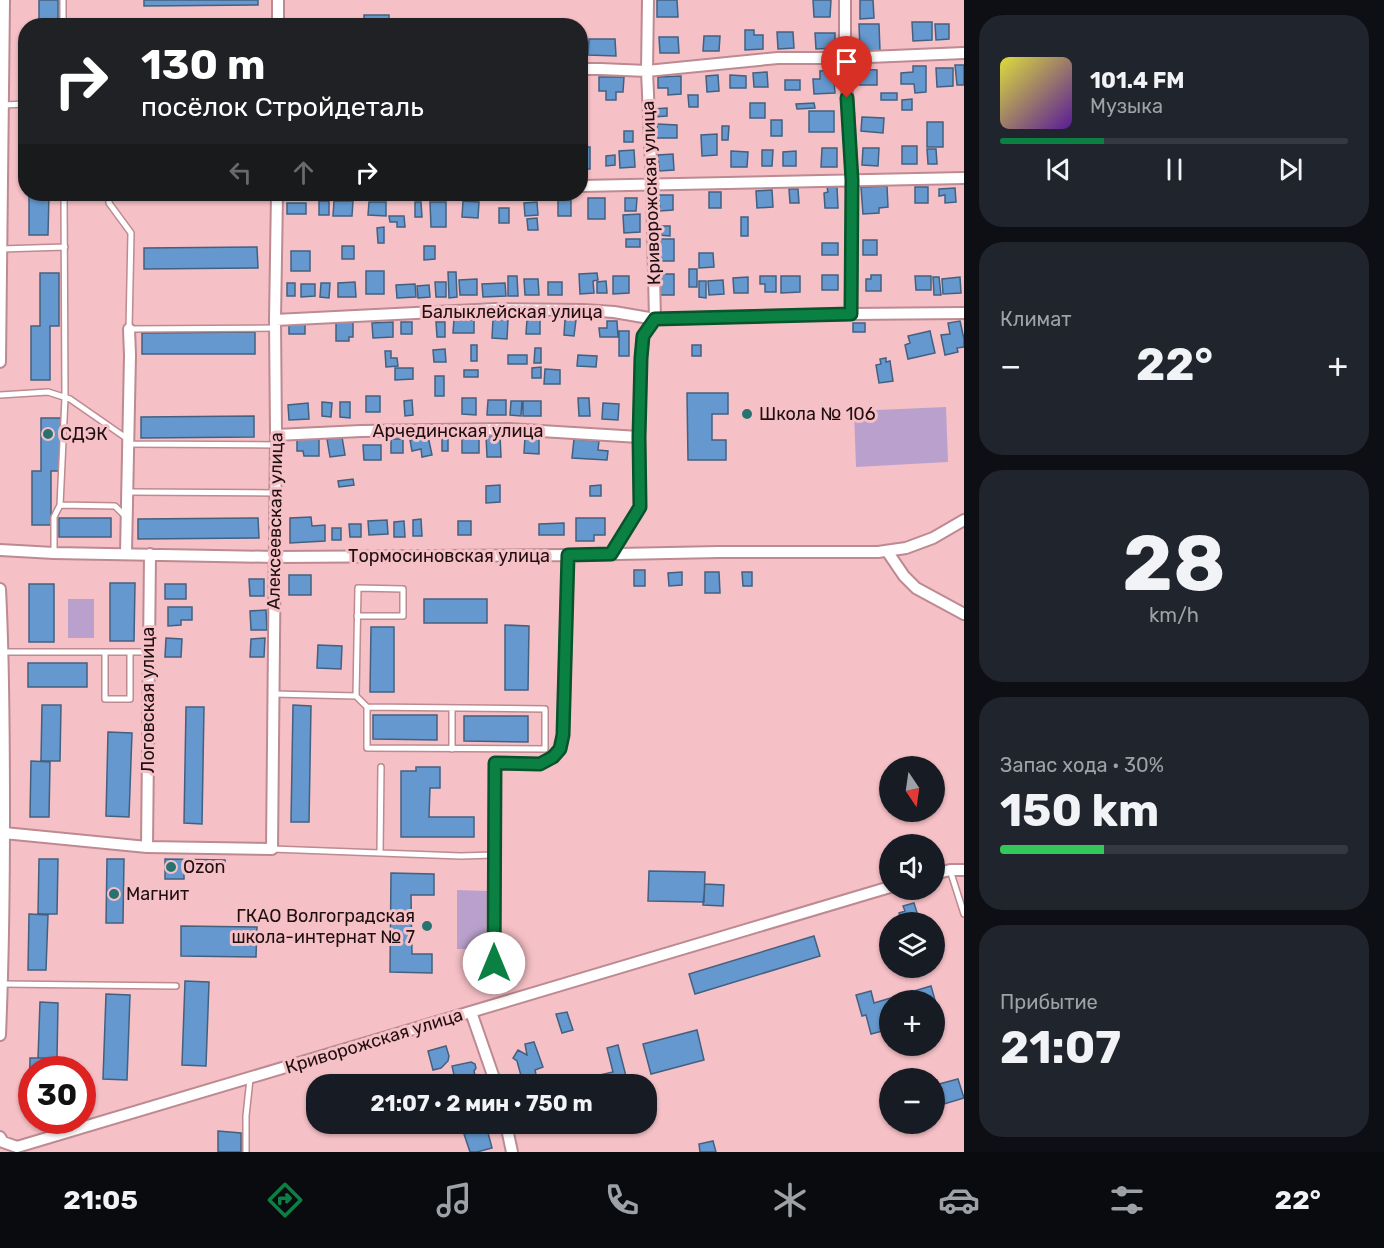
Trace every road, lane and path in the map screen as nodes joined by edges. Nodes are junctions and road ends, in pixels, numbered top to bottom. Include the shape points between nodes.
1 (4, 0) edge
2 (63, 0) edge
3 (278, 0) edge
4 (648, 0) edge
5 (845, 0) edge
6 (63, 18) edge
7 (278, 18) edge
8 (964, 53) edge
9 (845, 58) junction
10 (588, 69) edge
11 (647, 71) junction
12 (18, 104) edge
13 (3, 105) junction
14 (964, 178) edge
15 (852, 180) junction
16 (588, 186) edge
17 (652, 186) junction
18 (64, 201) edge
19 (108, 201) edge
20 (277, 201) edge
21 (64, 247) junction
22 (1, 249) edge
23 (964, 313) edge
24 (851, 314) junction
25 (655, 319) junction
26 (276, 324) junction
27 (129, 329) junction
28 (0, 363) edge
29 (0, 395) edge
30 (65, 398) junction
31 (639, 437) junction
32 (276, 440) junction
33 (129, 442) junction
34 (129, 492) junction
35 (275, 493) junction
36 (60, 505) junction
37 (128, 519) junction
38 (964, 520) edge
39 (0, 550) edge
40 (886, 551) junction
41 (54, 553) junction
42 (126, 553) junction
43 (150, 554) junction
44 (611, 554) junction
45 (568, 555) junction
46 (275, 557) junction
47 (0, 589) edge
48 (964, 614) edge
49 (357, 616) junction
50 (3, 652) junction
51 (105, 652) junction
52 (130, 652) junction
53 (148, 652) junction
54 (274, 694) junction
55 (356, 696) junction
56 (367, 707) junction
57 (452, 708) junction
58 (452, 748) junction
59 (495, 749) junction
60 (495, 763) junction
61 (381, 767) dead end
62 (2, 813) edge
63 (4, 833) junction
64 (147, 847) junction
65 (272, 849) junction
66 (380, 853) junction
67 (494, 855) junction
68 (950, 870) junction
69 (964, 870) edge
70 (945, 871) edge
71 (879, 890) edge
72 (964, 914) edge
73 (494, 963) dead end
74 (2, 984) junction
75 (176, 986) dead end
76 (471, 1012) junction
77 (0, 1035) edge
78 (493, 1074) edge
79 (250, 1078) junction
80 (509, 1134) edge
81 (0, 1137) edge
82 (246, 1152) edge
83 (512, 1152) edge

1 - 13 street
2 - 6 lane
3 - 7 street
4 - 11 street, Криворожская улица
5 - 9 street
8 - 9 street
9 - 11 street via 778,58
9 - 15 street
10 - 11 street
11 - 17 street, Криворожская улица
12 - 13 lane
13 - 22 street
14 - 15 street
15 - 17 street
15 - 24 street
16 - 17 street
17 - 25 street, Криворожская улица
18 - 21 lane
19 - 27 lane via 131,233
20 - 26 street, Алексеевская улица
21 - 22 lane
21 - 30 lane
22 - 28 street
23 - 24 street, Балыклейская улица
24 - 25 street, Балыклейская улица
25 - 26 street, Балыклейская улица via 584,310 496,309
25 - 31 street, Криворожская улица via 643,336
26 - 27 lane
26 - 32 street, Алексеевская улица
27 - 33 street
29 - 30 lane via 48,393
30 - 33 lane
30 - 36 lane
31 - 32 street, Арчединская улица via 508,429 361,431
31 - 44 street, Криворожская улица via 640,507
32 - 33 lane
32 - 35 street, Алексеевская улица
33 - 34 street
34 - 35 lane
34 - 37 street
35 - 46 street, Алексеевская улица
36 - 37 lane via 115,506
36 - 41 lane via 54,517
37 - 42 street
38 - 40 street, Тормосиновская улица via 933,538
39 - 41 street, Тормосиновская улица
40 - 44 street, Тормосиновская улица
40 - 48 street via 916,588
41 - 42 street, Тормосиновская улица
42 - 43 street, Тормосиновская улица
43 - 46 street, Тормосиновская улица
43 - 53 street, Логовская улица
44 - 45 street, Тормосиновская улица
45 - 46 street, Тормосиновская улица
45 - 60 street via 560,749 540,764
46 - 54 street, Алексеевская улица
47 - 50 street
49 - 49 lane via 358,588 403,589 403,616
49 - 55 lane
50 - 51 lane
50 - 62 street
51 - 52 lane
51 - 52 lane via 105,699 130,699
52 - 53 lane
53 - 64 street, Логовская улица
54 - 55 lane
54 - 65 street, Алексеевская улица
55 - 56 lane
56 - 57 lane
56 - 58 lane via 367,748
57 - 58 lane
57 - 59 lane via 545,709 545,749
58 - 59 lane
59 - 60 lane
60 - 67 street
61 - 66 lane
62 - 63 street
63 - 64 street
63 - 74 street
64 - 65 street
65 - 66 lane
66 - 67 lane
67 - 73 street
68 - 69 street
68 - 70 street
68 - 72 lane
71 - 76 street, Криворожская улица
74 - 75 lane
74 - 77 street
76 - 78 street
76 - 79 street, Криворожская улица
79 - 81 street, Криворожская улица via 17,1146 3,1143
79 - 82 lane
80 - 83 street

